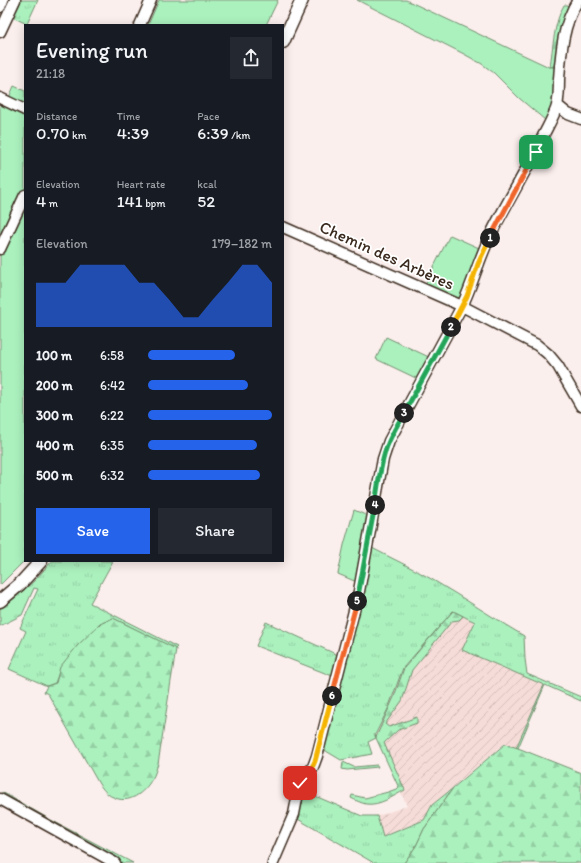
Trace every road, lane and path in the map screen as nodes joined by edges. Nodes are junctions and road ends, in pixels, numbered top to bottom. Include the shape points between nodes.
1 (3, 0) edge
2 (15, 0) edge
3 (151, 0) edge
4 (302, 0) edge
5 (578, 0) edge
6 (0, 7) edge
7 (140, 24) edge
8 (0, 32) edge
9 (284, 40) edge
10 (0, 98) edge
11 (557, 105) junction
12 (24, 110) edge
13 (581, 119) edge
14 (24, 197) edge
15 (284, 227) edge
16 (0, 249) edge
17 (462, 306) junction
18 (581, 406) edge
19 (30, 562) edge
20 (40, 562) edge
21 (0, 591) edge
22 (0, 601) edge
23 (0, 800) edge
24 (115, 863) edge
25 (273, 863) edge

1 - 6 street
2 - 8 street
3 - 7 street
4 - 9 main road
5 - 11 street via 570,14 564,36
10 - 12 street
11 - 13 street via 568,114
11 - 17 street via 536,152 492,231
14 - 16 street
15 - 17 street, Chemin des Arbères
17 - 18 street, Chemin des Arbères via 543,349 558,366
17 - 25 street via 386,448 359,591 317,756 313,767 300,783 294,814
19 - 21 main road
20 - 22 main road
23 - 24 street

